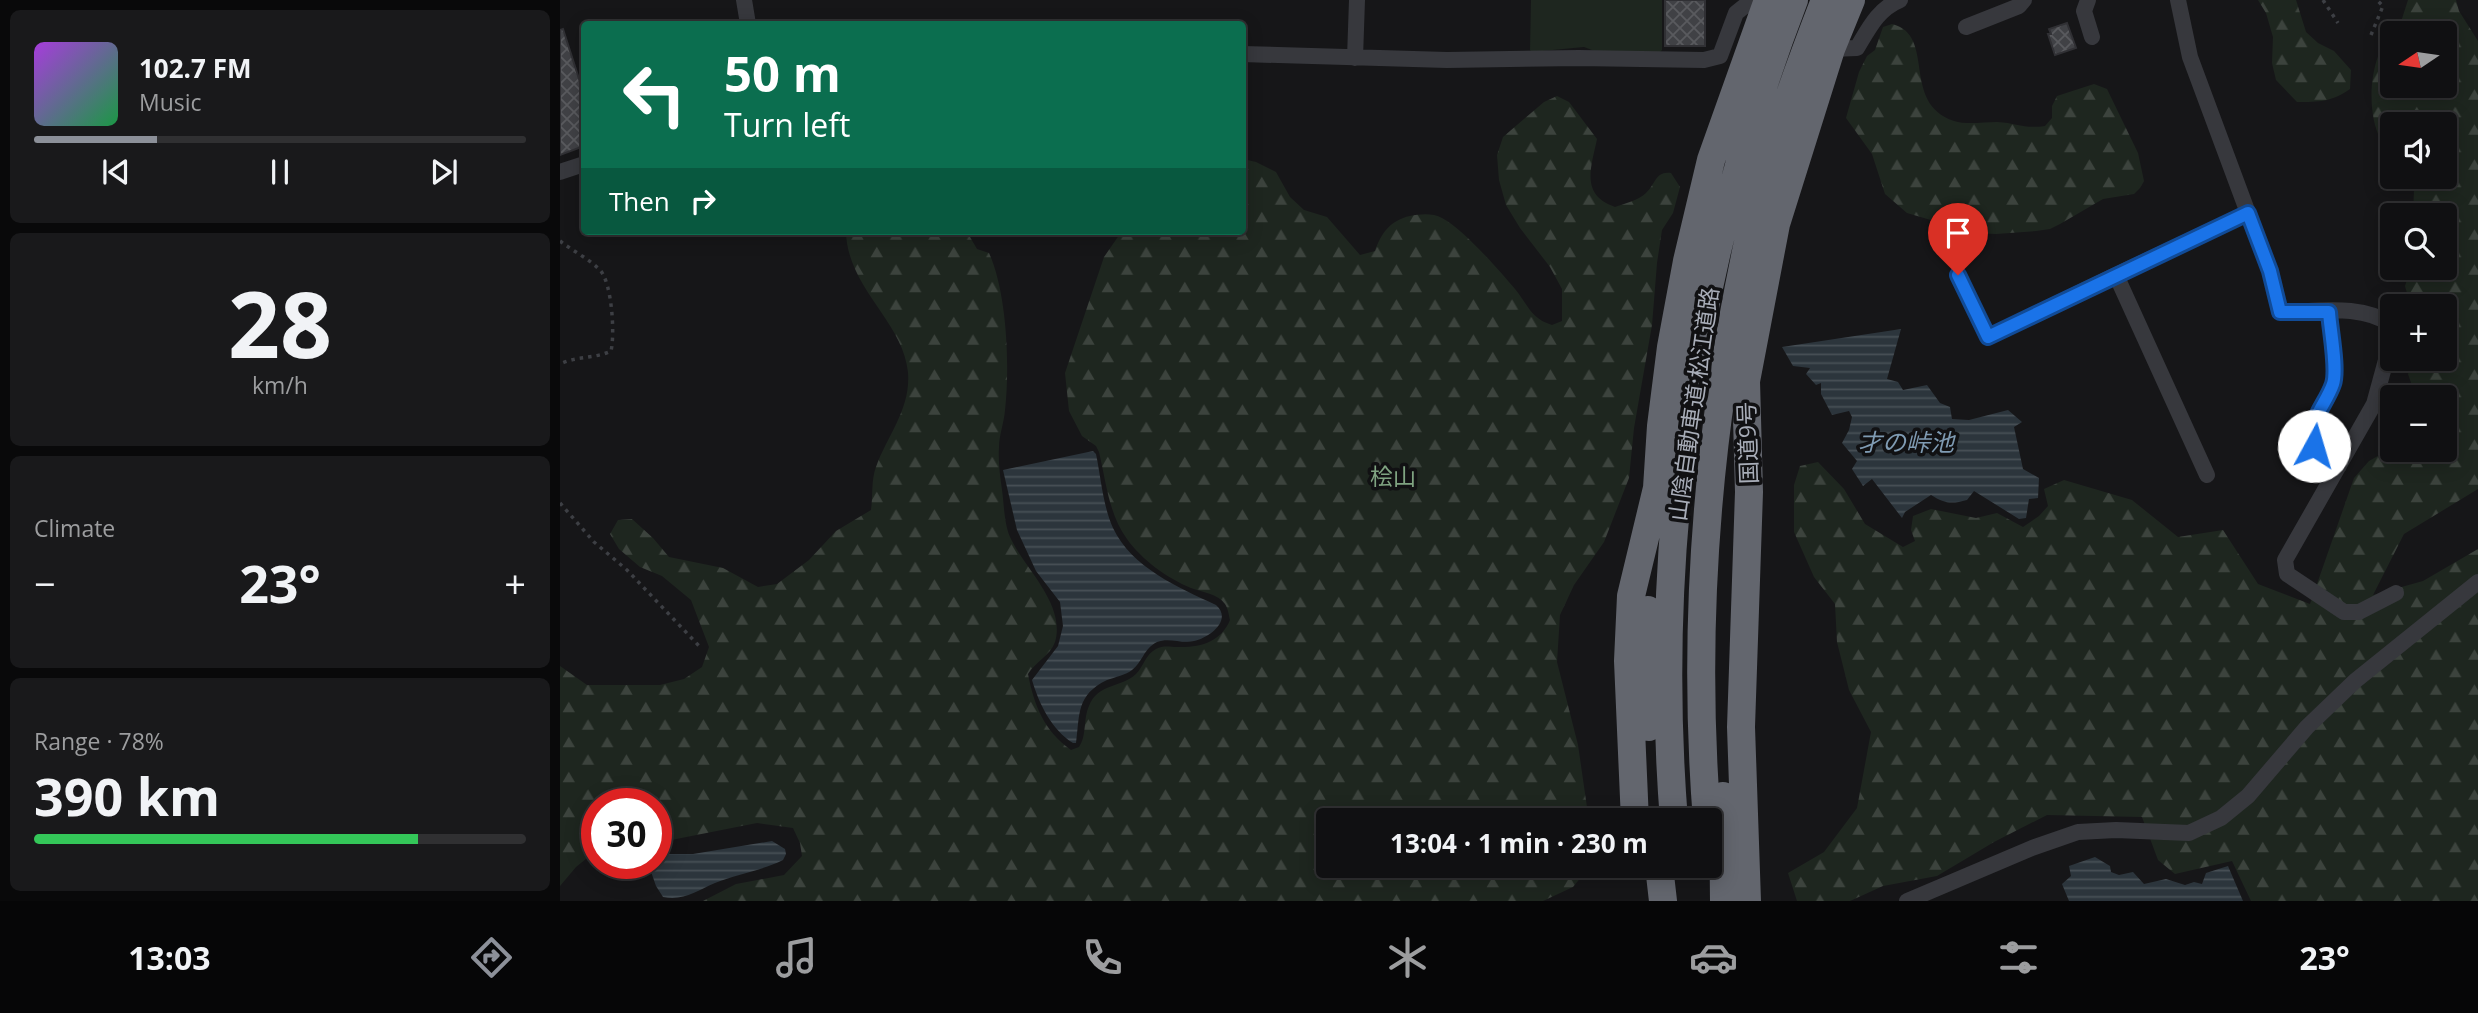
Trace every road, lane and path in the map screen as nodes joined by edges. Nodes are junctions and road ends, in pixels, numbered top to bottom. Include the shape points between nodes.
1 (744, 0) edge
2 (1357, 0) edge
3 (1794, 0) edge
4 (1825, 0) edge
5 (1851, 0) edge
6 (1900, 0) edge
7 (2024, 0) edge
8 (2088, 0) edge
9 (2178, 0) edge
10 (2323, 0) edge
11 (2378, 0) edge
12 (1767, 4) edge
13 (748, 21) edge
14 (2338, 23) dead end
15 (1966, 27) dead end
16 (2371, 35) dead end
17 (2092, 37) dead end
18 (1831, 48) junction
19 (1246, 54) edge
20 (1355, 58) junction
21 (581, 165) edge
22 (560, 172) edge
23 (2248, 213) junction
24 (560, 241) edge
25 (1958, 275) dead end
26 (2116, 275) junction
27 (2329, 312) junction
28 (2380, 318) edge
29 (560, 364) edge
30 (2383, 371) edge
31 (1746, 381) junction
32 (2339, 466) junction
33 (2207, 474) dead end
34 (1657, 488) junction
35 (560, 503) edge
36 (2478, 582) edge
37 (2396, 593) dead end
38 (701, 648) dead end
39 (1634, 808) edge
40 (1652, 808) edge
41 (1673, 808) edge
42 (1707, 808) edge
43 (1641, 878) edge
44 (1660, 878) edge
45 (1679, 878) edge
46 (1711, 878) edge
47 (1644, 901) edge
48 (1663, 901) edge
49 (1681, 901) edge
50 (1713, 901) edge
51 (1724, 901) edge
52 (1747, 901) edge
53 (1907, 901) edge

1 - 13 street
2 - 20 street
3 - 41 highway, 山陰自動車道;松江道路 via 1748,135 1718,243 1695,354 1671,569 1668,683
4 - 42 highway, 山陰自動車道;松江道路 via 1774,143 1747,245 1727,355 1704,568
5 - 18 highway, 国道9号
6 - 18 street via 1886,5 1857,48
7 - 15 street
8 - 17 street via 2084,11
9 - 23 street via 2190,57
10 - 14 path
11 - 16 path via 2383,6
12 - 20 street via 1746,5 1736,13 1720,56 1704,60
12 - 34 highway via 1711,160 1687,261 1671,347
18 - 31 highway, 国道9号 via 1776,224
19 - 20 street
21 - 22 street
23 - 26 street
23 - 27 street via 2280,312
24 - 29 path via 603,272 614,339 611,351 603,355
25 - 26 street via 1988,337
26 - 33 street
27 - 28 street via 2352,309
27 - 32 street via 2333,383 2317,413 2312,439 2320,453
30 - 32 street via 2374,404
31 - 51 highway via 1735,484 1725,678
31 - 52 highway, 国道9号 via 1749,492 1741,727
32 - 37 street via 2285,560 2287,574 2344,612 2359,612
34 - 39 highway via 1631,596 1628,661
34 - 40 highway via 1648,610
35 - 38 path
36 - 53 street via 2355,681 2307,727 2248,796 2221,818 2189,833 2078,832
43 - 47 highway
44 - 48 highway
45 - 49 highway
46 - 50 highway

